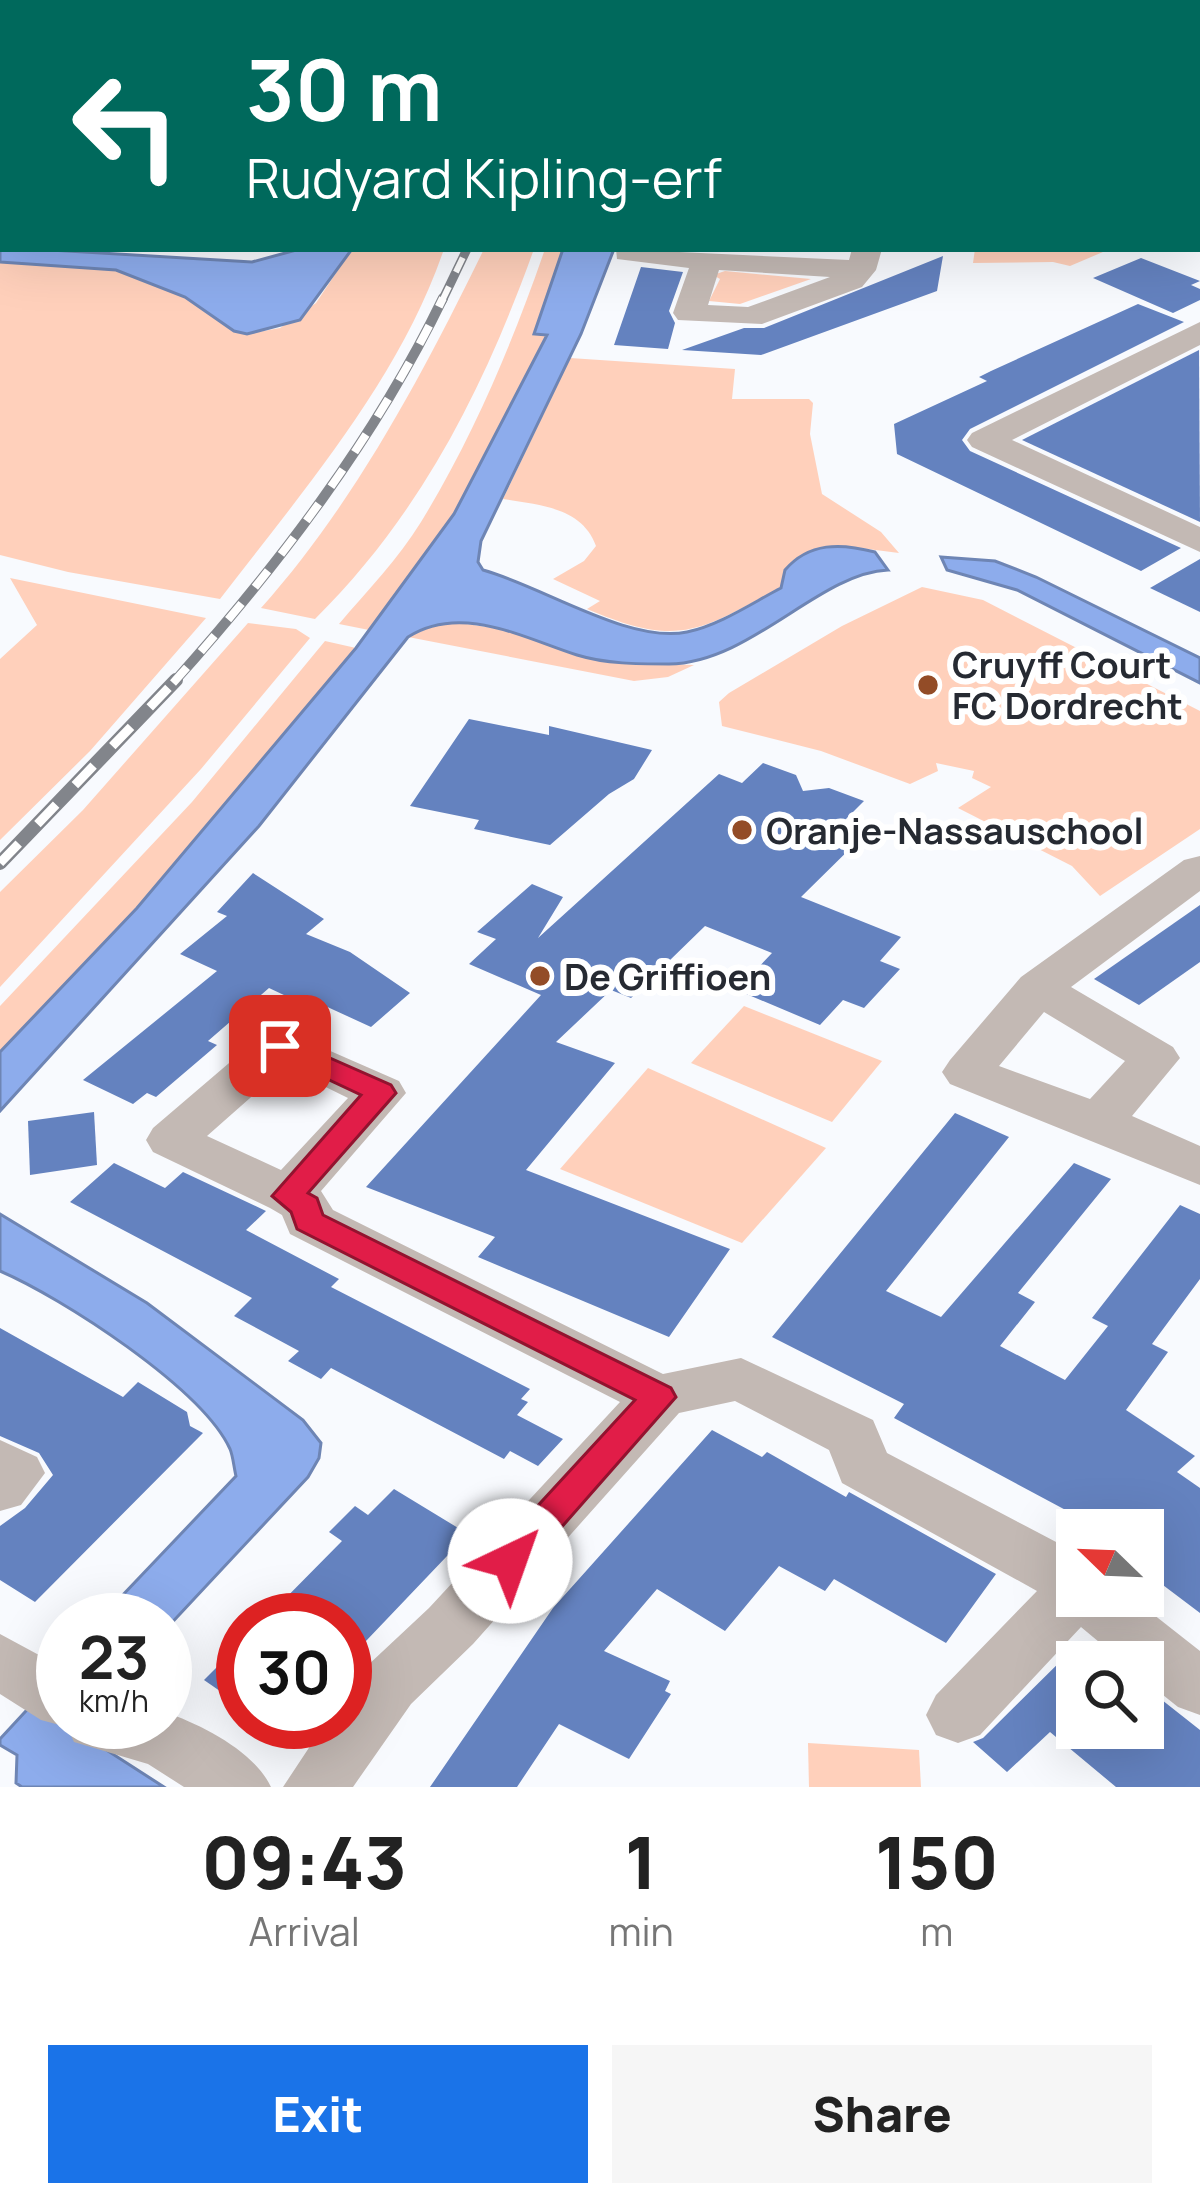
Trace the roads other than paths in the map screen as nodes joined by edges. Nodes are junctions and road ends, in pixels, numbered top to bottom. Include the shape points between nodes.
1 (628, 253) dead end
2 (707, 260) junction
3 (864, 260) edge
4 (1200, 332) edge
5 (1156, 351) junction
6 (1200, 370) edge
7 (1200, 541) edge
8 (1200, 870) edge
9 (1038, 988) junction
10 (1099, 1121) junction
11 (1200, 1167) edge
12 (288, 1196) dead end
13 (659, 1397) junction
14 (0, 1462) edge
15 (0, 1488) edge
16 (1056, 1572) edge
17 (1056, 1612) edge
18 (1112, 1617) edge
19 (1200, 1688) edge
20 (958, 1715) dead end
21 (179, 1749) edge
22 (238, 1787) edge
23 (316, 1787) edge

1 - 2 street
2 - 3 street
2 - 3 street via 689,313 751,317 851,280
4 - 5 street
5 - 6 street
5 - 7 street via 984,440
8 - 9 street
9 - 10 street via 1156,1058
9 - 10 street via 968,1072
10 - 11 street
12 - 13 street via 306,1206 309,1221
13 - 16 street via 741,1379 853,1436 863,1467
13 - 23 street via 389,1685
14 - 15 street via 16,1473
17 - 20 street
18 - 19 street
21 - 22 street

